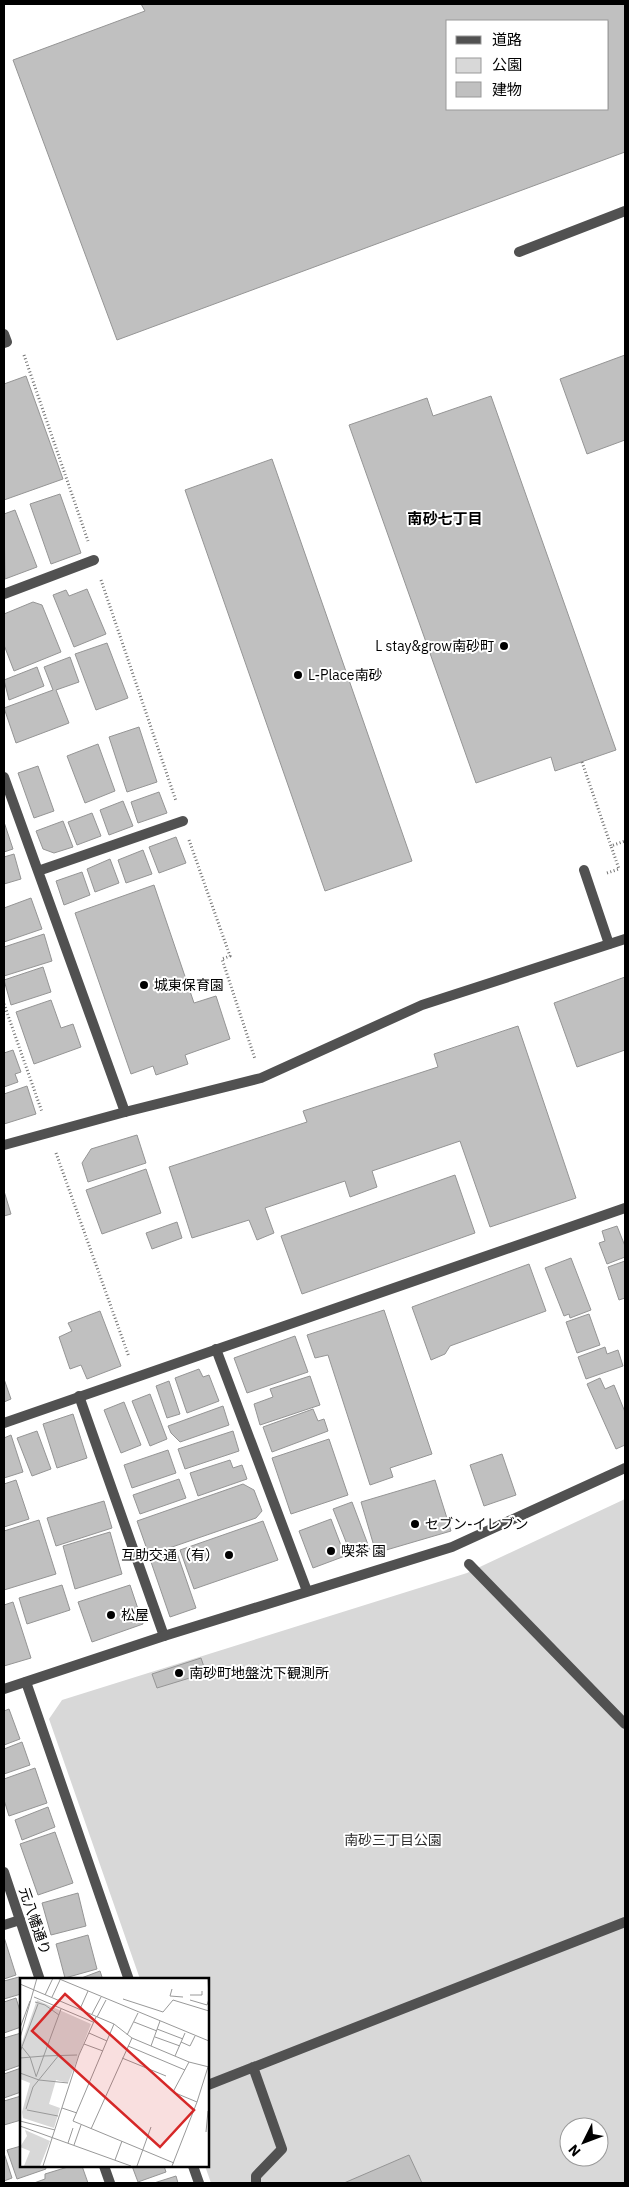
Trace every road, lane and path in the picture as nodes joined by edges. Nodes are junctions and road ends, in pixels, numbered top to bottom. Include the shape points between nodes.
1 (625, 211) edge
2 (519, 252) dead end
3 (5, 340) edge
4 (94, 560) junction
5 (4, 594) edge
6 (582, 762) dead end
7 (4, 777) edge
8 (182, 821) junction
9 (625, 841) edge
10 (584, 870) dead end
11 (38, 871) junction
12 (625, 939) edge
13 (610, 944) junction
14 (4, 1004) edge
15 (261, 1078) junction
16 (125, 1112) junction
17 (49, 1133) junction
18 (4, 1145) edge
19 (625, 1208) edge
20 (216, 1349) junction
21 (136, 1376) junction
22 (80, 1396) junction
23 (4, 1423) edge
24 (625, 1468) edge
25 (469, 1564) dead end
26 (307, 1591) junction
27 (164, 1636) junction
28 (26, 1682) junction
29 (4, 1689) edge
30 (625, 1724) edge
31 (4, 1872) edge
32 (20, 1920) junction
33 (625, 1922) edge
34 (4, 1925) edge
35 (39, 1978) edge
36 (128, 1978) edge
37 (253, 2068) junction
38 (209, 2085) edge
39 (104, 2167) edge
40 (193, 2167) edge
41 (110, 2183) edge
42 (199, 2183) edge
43 (256, 2183) edge

1 - 2 street
3 - 4 path via 23,352
4 - 5 street
4 - 8 path
6 - 9 path via 611,846
7 - 11 street
8 - 11 street
8 - 15 path via 230,956 222,959
10 - 13 street
11 - 16 street
12 - 13 street
13 - 15 street via 422,1005
14 - 17 path
15 - 16 street
16 - 17 street
17 - 18 street
17 - 21 path
19 - 20 street
20 - 21 street
20 - 26 street
21 - 22 street
22 - 23 street
22 - 27 street
24 - 26 street via 452,1547
25 - 30 street
26 - 27 street
27 - 28 street
28 - 29 street
28 - 36 street
31 - 32 street, 元八幡通り
32 - 34 street
32 - 35 street, 元八幡通り
33 - 37 street
37 - 38 street
37 - 43 street via 282,2149 256,2176
39 - 41 street
40 - 42 street

